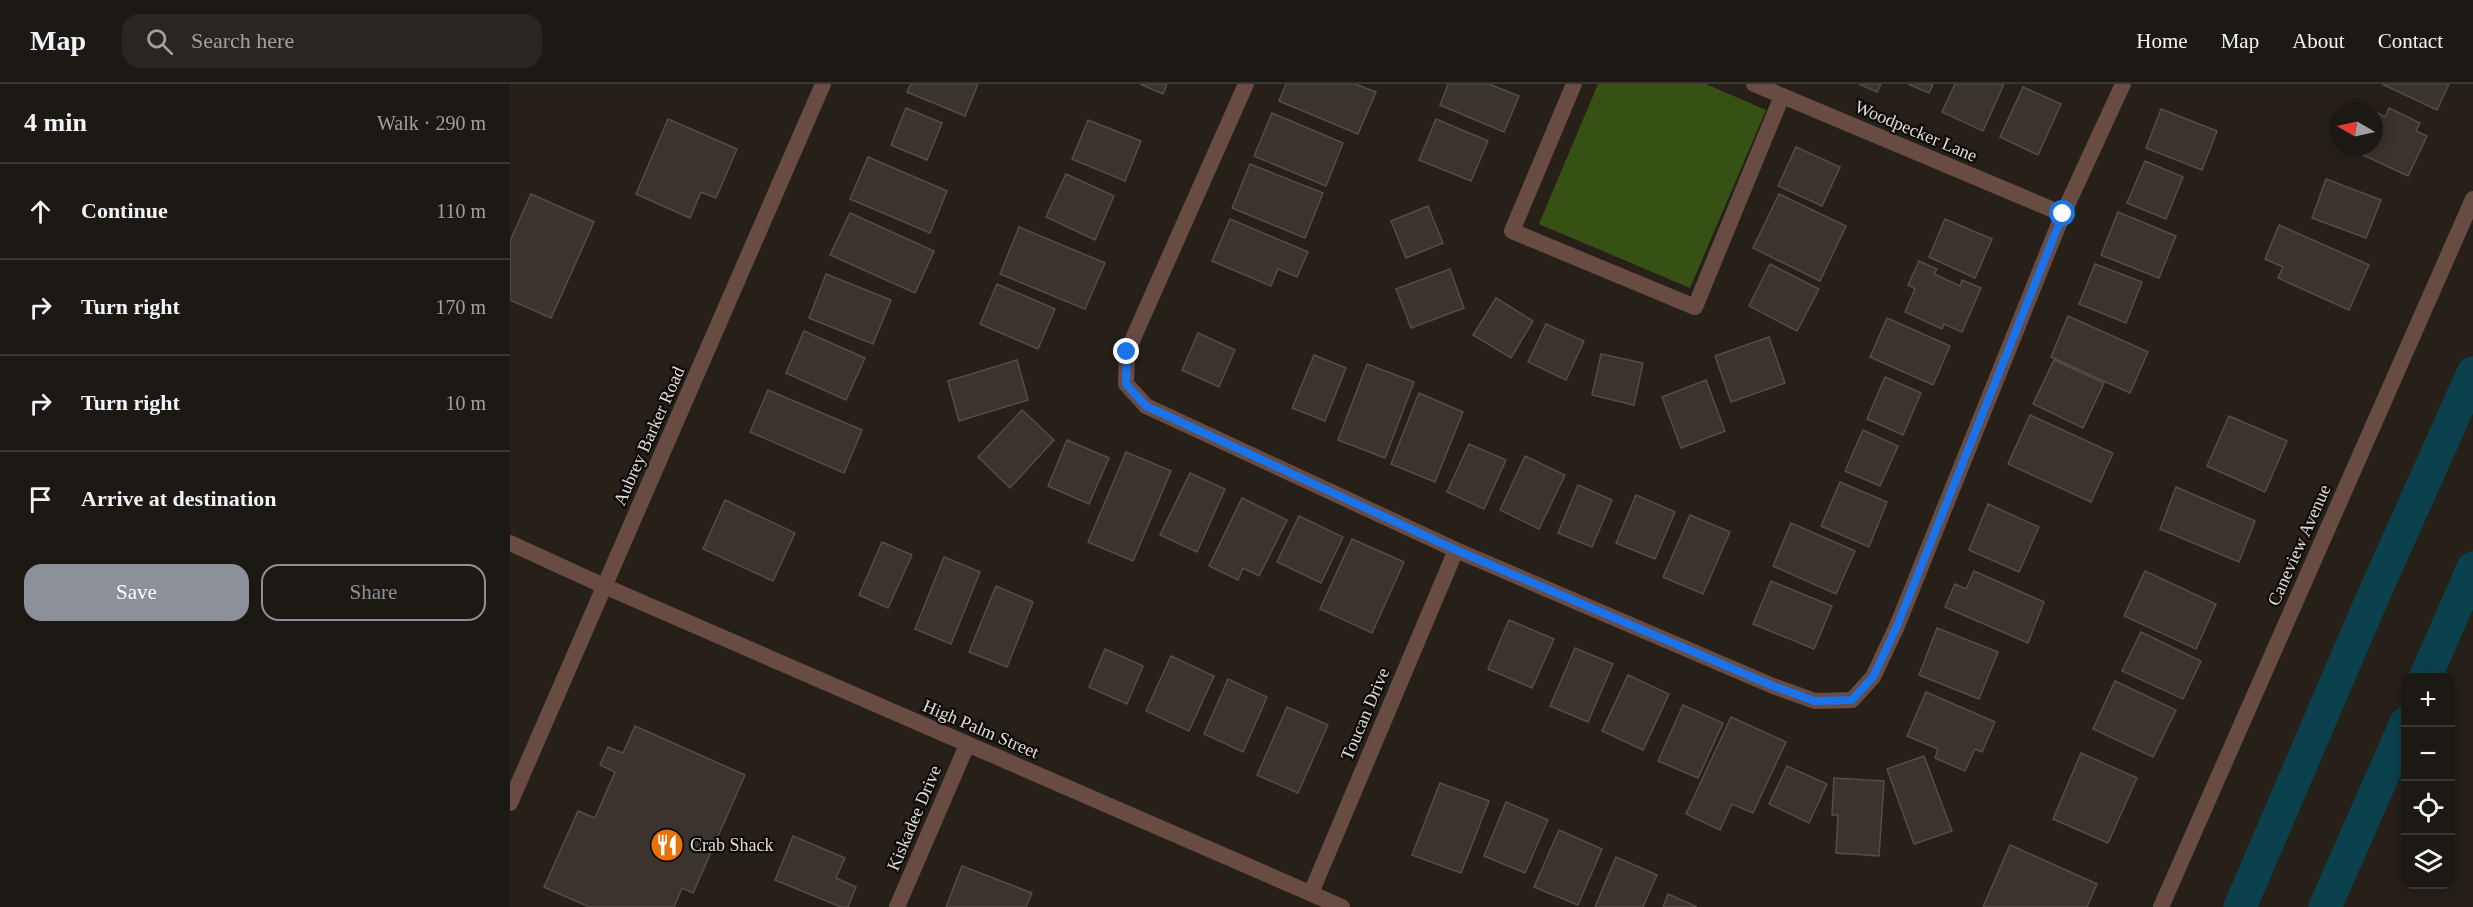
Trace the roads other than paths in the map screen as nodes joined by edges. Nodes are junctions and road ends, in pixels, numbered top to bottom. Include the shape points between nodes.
1 (823, 84) edge
2 (1246, 84) edge
3 (1574, 84) edge
4 (1754, 84) edge
5 (2123, 84) edge
6 (1782, 96) junction
7 (2473, 199) edge
8 (2063, 214) junction
9 (510, 543) edge
10 (1456, 550) junction
11 (604, 586) junction
12 (967, 745) junction
13 (510, 803) edge
14 (1311, 893) junction
15 (897, 907) edge
16 (1342, 907) edge
17 (2161, 907) edge

1 - 11 street, Aubrey Barker Road
2 - 10 street via 1127,352 1126,384 1146,406
3 - 6 street via 1512,231 1695,307
4 - 6 street, Woodpecker Lane
5 - 8 street
6 - 8 street, Woodpecker Lane
7 - 17 street, Caneview Avenue
8 - 10 street via 1897,626 1873,677 1852,700 1815,701 1773,686
9 - 11 street, High Palm Street
10 - 14 street, Toucan Drive
11 - 12 street, High Palm Street
11 - 13 street, Aubrey Barker Road
12 - 14 street, High Palm Street
12 - 15 street, Kiskadee Drive
14 - 16 street, High Palm Street

